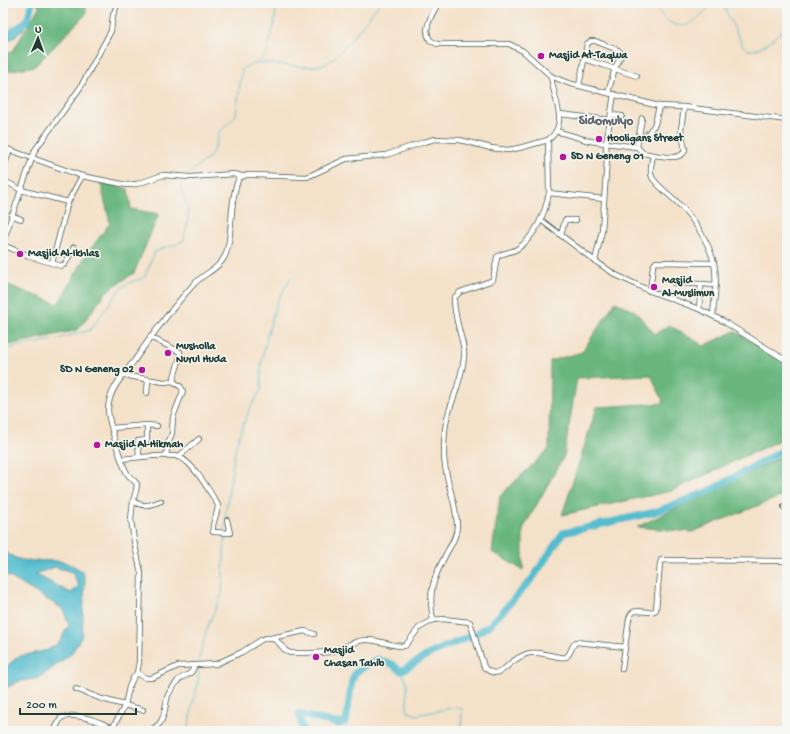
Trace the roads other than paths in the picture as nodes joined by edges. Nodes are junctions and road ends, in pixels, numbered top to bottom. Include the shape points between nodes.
1 (118, 3) edge
2 (438, 3) edge
3 (584, 59) junction
4 (615, 68) junction
5 (551, 76) junction
6 (637, 76) dead end
7 (579, 86) junction
8 (608, 92) junction
9 (614, 94) junction
10 (659, 106) junction
11 (684, 107) junction
12 (560, 114) junction
13 (622, 116) dead end
14 (610, 118) junction
15 (642, 118) dead end
16 (787, 120) edge
17 (556, 131) junction
18 (639, 137) junction
19 (548, 140) junction
20 (606, 144) junction
21 (3, 147) edge
22 (637, 147) junction
23 (10, 150) junction
24 (653, 156) junction
25 (32, 157) junction
26 (5, 160) edge
27 (3, 169) edge
28 (82, 176) junction
29 (242, 176) junction
30 (3, 180) edge
31 (21, 190) junction
32 (548, 193) junction
33 (604, 199) junction
34 (68, 202) junction
35 (12, 215) junction
36 (21, 219) dead end
37 (541, 220) junction
38 (576, 220) dead end
39 (561, 234) junction
40 (3, 244) edge
41 (74, 247) dead end
42 (595, 261) junction
43 (52, 263) junction
44 (714, 263) junction
45 (674, 282) dead end
46 (701, 284) junction
47 (716, 285) junction
48 (650, 291) junction
49 (699, 309) junction
50 (713, 316) junction
51 (150, 337) junction
52 (787, 362) edge
53 (122, 375) junction
54 (148, 380) junction
55 (173, 381) junction
56 (147, 393) dead end
57 (147, 425) junction
58 (157, 426) dead end
59 (112, 428) junction
60 (199, 439) dead end
61 (166, 456) junction
62 (138, 457) junction
63 (178, 457) junction
64 (122, 459) junction
65 (133, 501) junction
66 (161, 501) dead end
67 (227, 520) dead end
68 (787, 561) edge
69 (434, 620) junction
70 (314, 634) dead end
71 (271, 638) junction
72 (625, 647) junction
73 (196, 665) junction
74 (622, 669) dead end
75 (136, 673) junction
76 (76, 689) dead end
77 (125, 705) junction
78 (143, 710) dead end
79 (112, 729) edge
80 (54, 731) edge
81 (150, 731) edge

1 - 25 street via 111,31 85,80 37,146
2 - 5 street via 427,30 432,42 442,45 513,45
3 - 4 street
3 - 4 street via 588,43 595,41 620,50 621,56
3 - 7 street
4 - 6 street
4 - 8 street
5 - 7 street
5 - 12 street
7 - 8 street
8 - 9 street
9 - 10 street
9 - 14 street
10 - 11 street
10 - 18 street via 654,124 646,136
11 - 16 street
11 - 24 street via 681,126 684,154 674,157
12 - 14 street
12 - 17 street
13 - 14 street
14 - 20 street
15 - 18 street
17 - 19 street
17 - 20 street
18 - 22 street
19 - 29 street via 508,150 460,140 435,139 386,155 346,160 307,177
19 - 32 street
20 - 22 street
20 - 33 street
21 - 23 street
22 - 24 street via 643,153
23 - 25 street
23 - 26 street
24 - 44 street via 653,179 694,222
25 - 28 street
25 - 31 street
26 - 27 street
28 - 29 street via 127,185 163,175
28 - 34 street
29 - 51 street via 236,188 224,257 217,266 194,284
30 - 31 street
31 - 34 street
31 - 35 street
32 - 33 street
32 - 37 street
33 - 42 street via 602,231
34 - 43 street
35 - 36 street
35 - 40 street
37 - 39 street
37 - 69 street via 519,248 497,257 493,280 456,293 454,298 464,356 447,418 444,455 446,478 457,526 433,585 431,606
38 - 39 street via 565,220
39 - 42 street
40 - 43 street
41 - 43 street via 63,265
42 - 48 street via 616,275
44 - 47 street
44 - 48 street via 656,262 653,266
45 - 46 street
46 - 47 street
46 - 49 street
47 - 50 street
48 - 49 street
49 - 50 street
50 - 52 street
51 - 53 street
51 - 55 street via 180,352
53 - 54 street
53 - 59 street via 109,404
54 - 55 street
54 - 56 street
55 - 61 street via 183,391 173,417 172,434
57 - 58 street
57 - 59 street
57 - 62 street via 148,440 138,441
59 - 64 street
60 - 63 street
61 - 62 street
61 - 63 street
62 - 64 street
63 - 67 street via 191,466 218,505 214,532 230,533
64 - 65 street via 127,474 137,484
65 - 66 street via 146,506
65 - 75 street via 132,526 141,573 140,658
68 - 72 street via 661,560 656,610 652,613 632,612
69 - 71 street via 419,628 403,646 362,640 334,651 290,653
69 - 72 street via 470,622 484,667 496,673 504,671 516,659 532,652 565,657 576,642
70 - 71 street via 305,631
71 - 73 street via 261,640 216,664
72 - 74 street
73 - 75 street via 175,667 152,678
73 - 81 street via 190,674 176,683 169,694 160,723
75 - 77 street
76 - 77 street
77 - 78 street
77 - 79 street
79 - 80 street via 95,720 69,716 61,718

